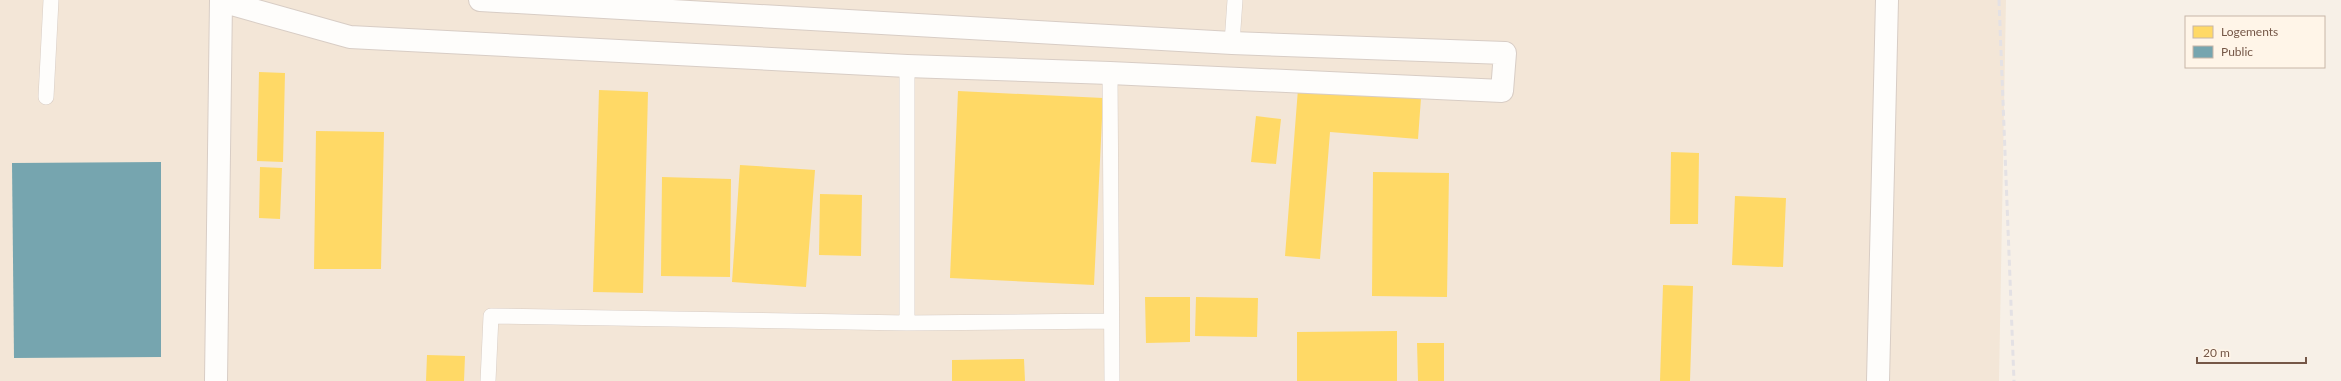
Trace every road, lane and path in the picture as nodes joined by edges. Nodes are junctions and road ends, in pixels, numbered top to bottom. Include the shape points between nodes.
1 (51, 0) edge
2 (221, 0) edge
3 (480, 0) edge
4 (1235, 0) edge
5 (1887, 0) edge
6 (1232, 43) junction
7 (907, 66) junction
8 (1110, 72) junction
9 (46, 97) dead end
10 (1111, 321) junction
11 (907, 323) junction
12 (216, 381) edge
13 (488, 381) edge
14 (1112, 381) edge
15 (1878, 381) edge

1 - 9 lane
2 - 7 street via 350,38
2 - 12 street
3 - 6 street
4 - 6 lane
5 - 15 street
6 - 8 street via 1505,53 1502,91
7 - 8 street
7 - 11 lane
8 - 10 lane
10 - 11 lane
10 - 14 lane
11 - 13 lane via 491,316

